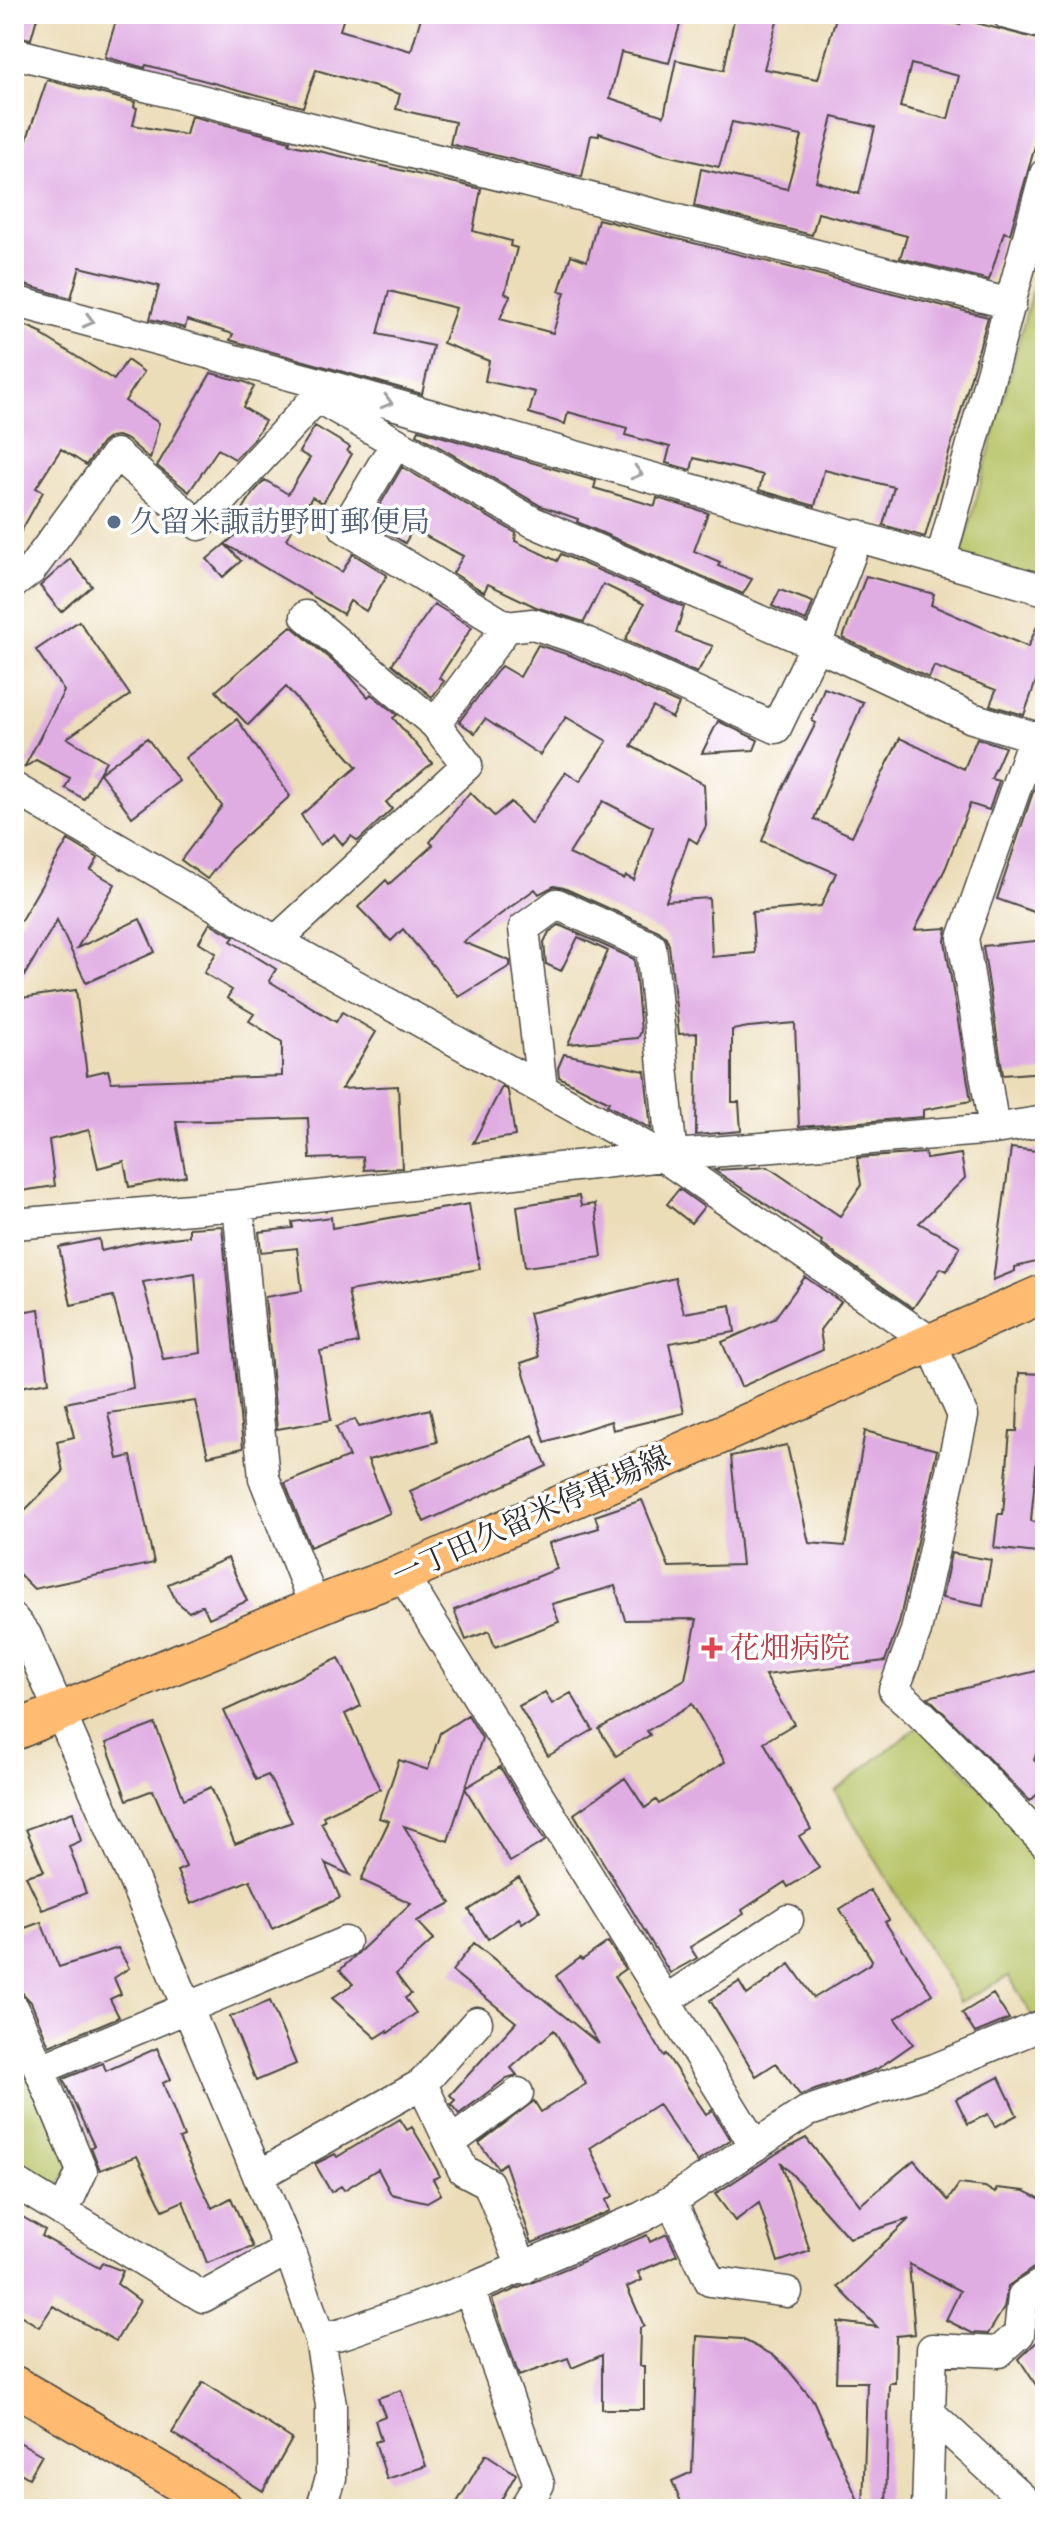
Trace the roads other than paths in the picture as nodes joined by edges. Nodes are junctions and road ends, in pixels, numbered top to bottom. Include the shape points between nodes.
1 (1007, 14) edge
2 (1045, 24) edge
3 (14, 53) edge
4 (1045, 174) edge
5 (14, 301) edge
6 (1011, 304) junction
7 (314, 389) junction
8 (396, 443) junction
9 (858, 535) junction
10 (941, 559) junction
11 (14, 583) edge
12 (1045, 590) edge
13 (306, 616) dead end
14 (507, 627) junction
15 (816, 645) junction
16 (435, 724) junction
17 (1039, 738) edge
18 (14, 788) edge
19 (276, 941) junction
20 (542, 1089) junction
21 (1045, 1121) edge
22 (994, 1129) junction
23 (667, 1156) junction
24 (238, 1205) junction
25 (14, 1224) edge
26 (1045, 1293) edge
27 (930, 1341) junction
28 (402, 1574) junction
29 (315, 1607) junction
30 (14, 1620) edge
31 (59, 1711) junction
32 (14, 1731) edge
33 (1045, 1843) edge
34 (788, 1920) dead end
35 (345, 1942) dead end
36 (666, 2000) junction
37 (187, 2006) junction
38 (14, 2009) edge
39 (477, 2022) dead end
40 (1045, 2024) edge
41 (41, 2069) junction
42 (422, 2084) junction
43 (518, 2093) dead end
44 (451, 2142) junction
45 (755, 2146) junction
46 (258, 2176) junction
47 (14, 2182) edge
48 (671, 2201) junction
49 (63, 2212) junction
50 (289, 2249) junction
51 (523, 2269) junction
52 (1045, 2282) edge
53 (469, 2289) junction
54 (787, 2292) dead end
55 (320, 2339) junction
56 (14, 2385) edge
57 (930, 2413) junction
58 (224, 2509) edge
59 (321, 2509) edge
60 (524, 2509) edge
61 (927, 2509) edge
62 (1034, 2509) edge

1 - 2 street
3 - 6 street
4 - 6 street
5 -> 7 street
6 - 10 street
7 - 8 street
7 -> 9 street
7 - 11 street via 199,525 116,454 31,570
8 - 14 street via 345,528
8 - 15 street via 533,522
9 - 10 street
9 - 15 street
10 - 12 street
13 - 16 street
14 - 15 street via 533,624 579,639 776,728
14 - 16 street
15 - 17 street via 972,718
16 - 19 street via 467,765
17 - 22 street via 963,938
18 - 19 street
19 - 20 street
20 - 23 street
20 - 23 street via 524,928 557,904 651,947
21 - 22 street
22 - 23 street
23 - 24 street
23 - 27 street
24 - 25 street
24 - 29 street via 264,1478
26 - 27 main road, 一丁田久留米停車場線
27 - 28 main road, 一丁田久留米停車場線
27 - 33 street via 963,1416 916,1631 894,1690
28 - 29 main road, 一丁田久留米停車場線
28 - 36 street
29 - 31 main road, 一丁田久留米停車場線
30 - 31 street via 26,1635
31 - 32 main road, 一丁田久留米停車場線
31 - 37 street
34 - 36 street
35 - 37 street
36 - 45 street
37 - 41 street
37 - 46 street
38 - 41 street
39 - 42 street
40 - 45 street via 935,2069 806,2112
41 - 49 street via 82,2171
42 - 44 street
42 - 46 street
43 - 44 street
44 - 51 street via 463,2170 488,2183
45 - 48 street
46 - 50 street
47 - 49 street
48 - 51 street
48 - 54 street via 710,2281
49 - 50 street via 203,2297
50 - 55 street
51 - 53 street
52 - 57 street via 1023,2296 1019,2334 999,2352 932,2349
53 - 55 street
53 - 60 street via 539,2484
55 - 59 street via 331,2405 331,2478
56 - 58 main road
57 - 61 street
57 - 62 street

